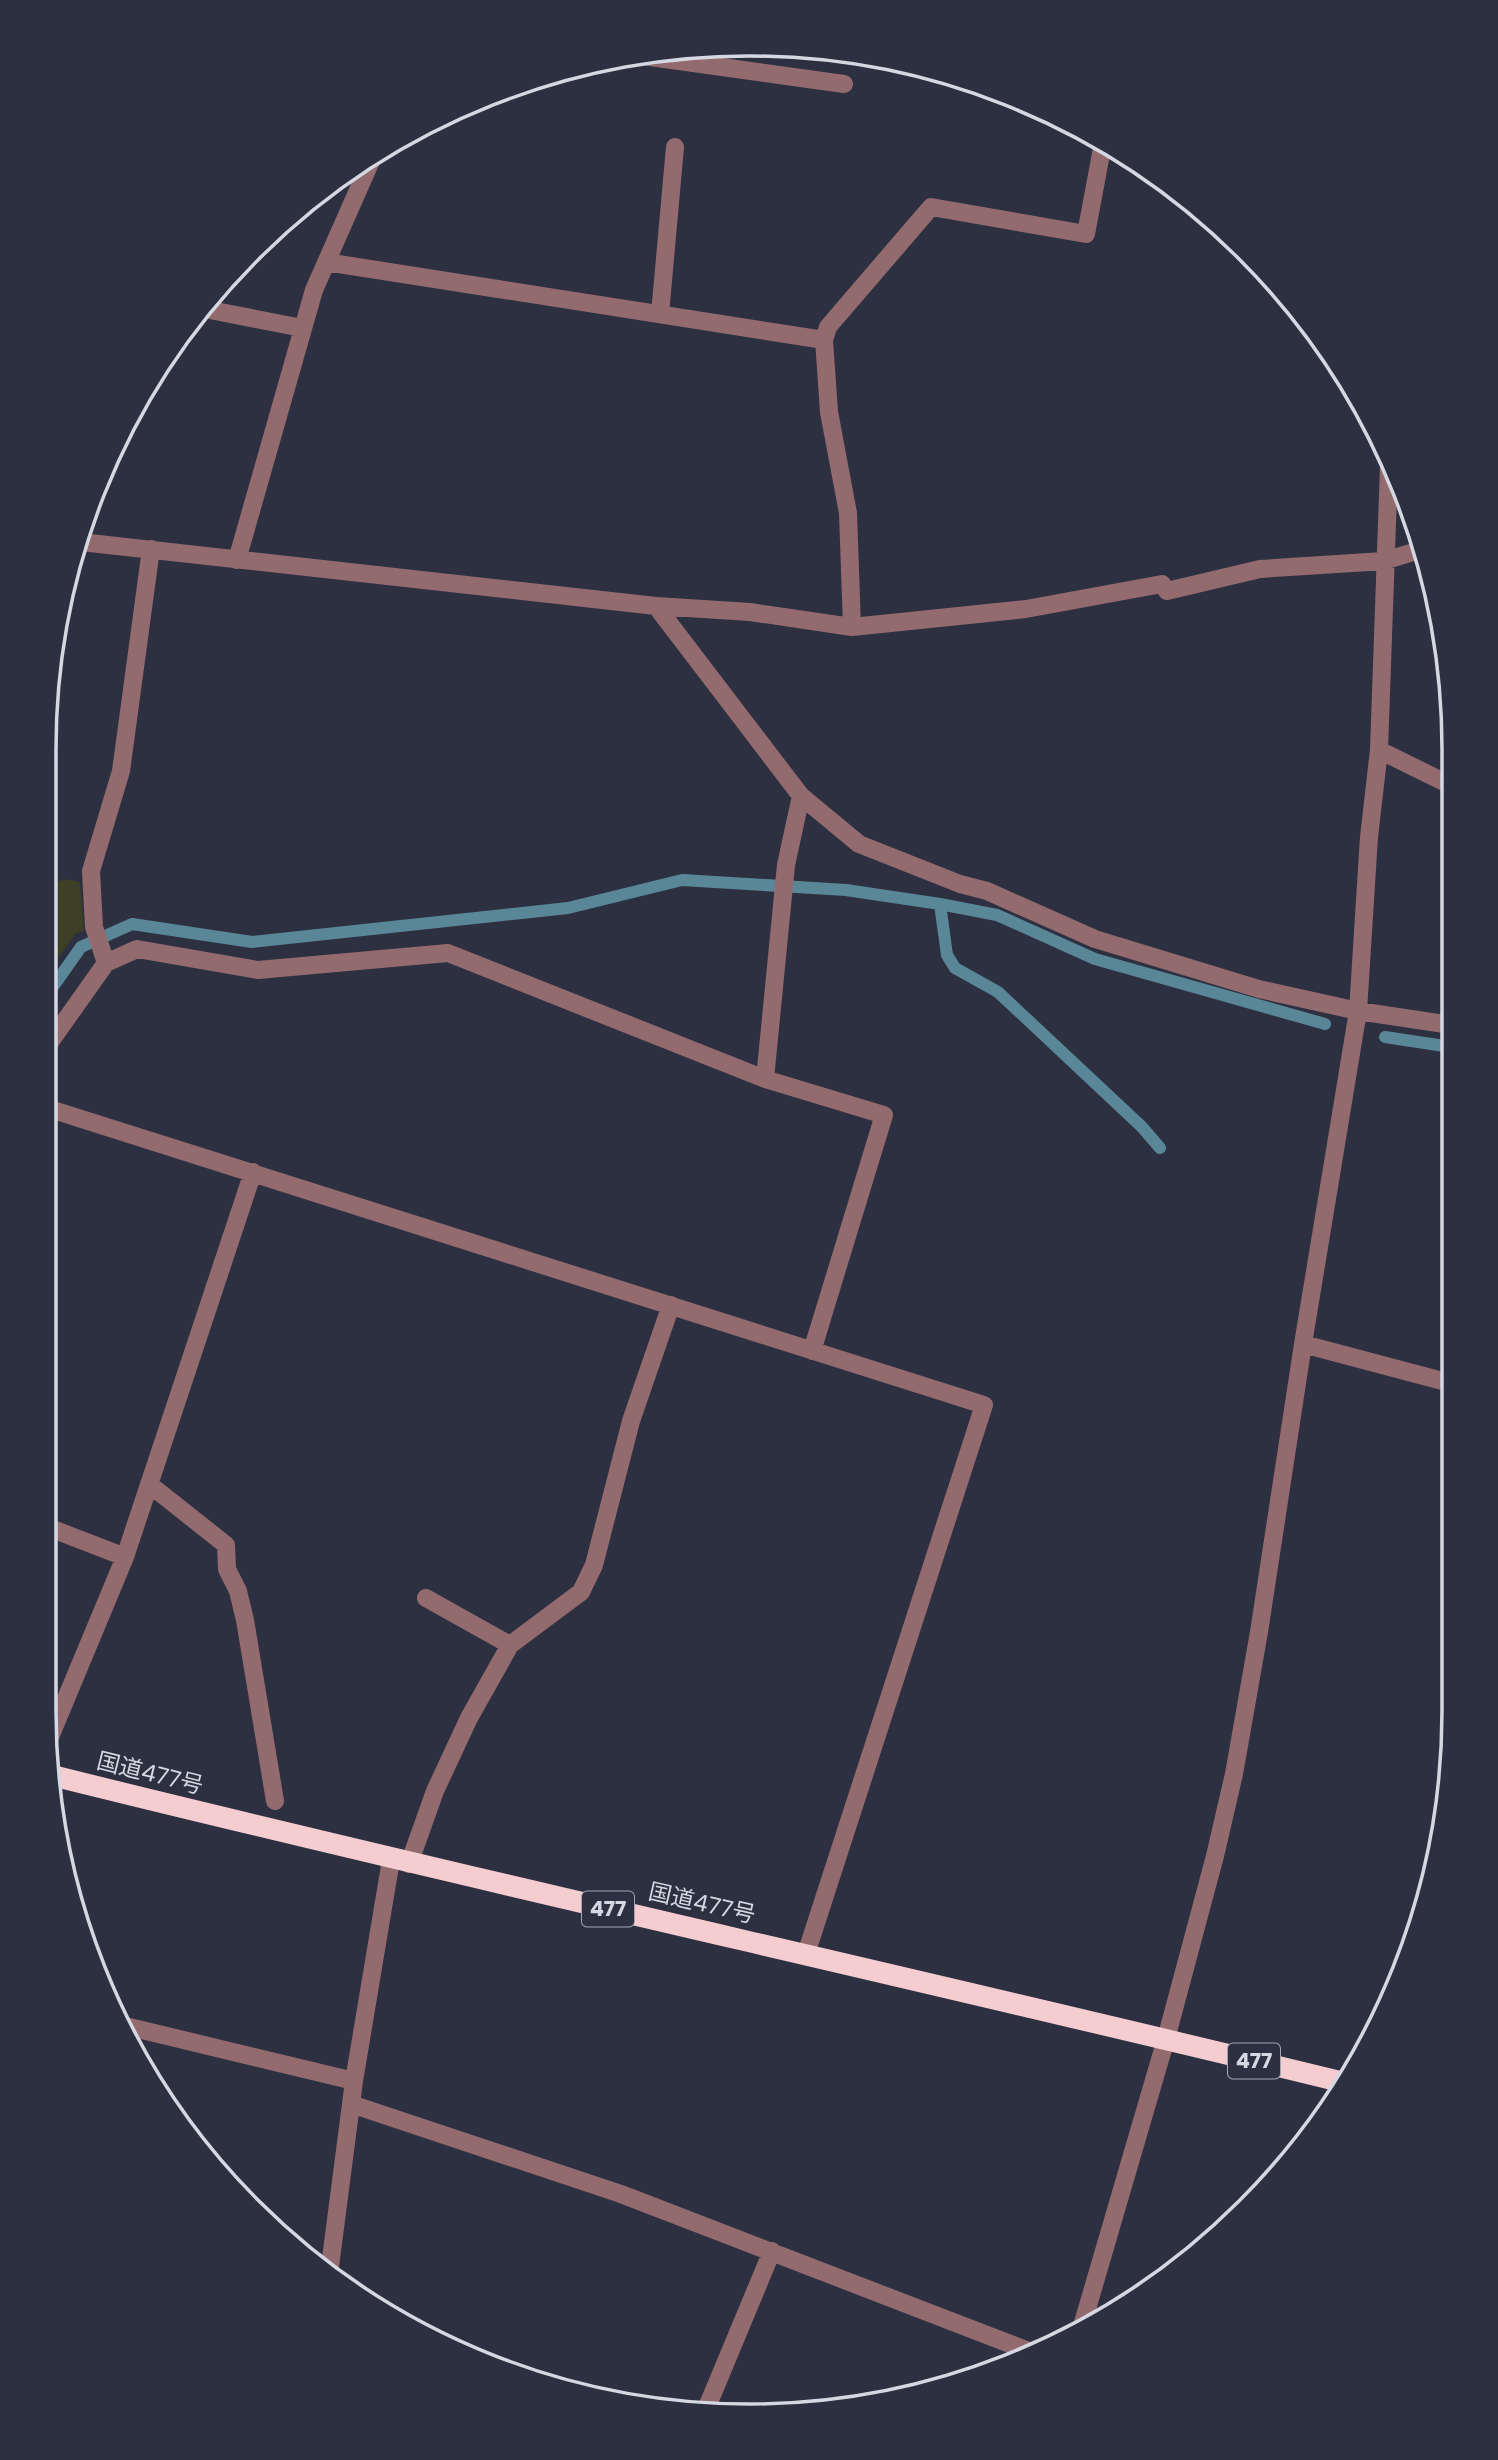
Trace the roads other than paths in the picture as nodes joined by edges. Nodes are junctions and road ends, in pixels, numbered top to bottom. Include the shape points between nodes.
1 (674, 60) edge
2 (844, 84) dead end
3 (675, 147) dead end
4 (1102, 153) edge
5 (367, 171) edge
6 (326, 261) junction
7 (213, 310) edge
8 (660, 314) junction
9 (302, 328) junction
10 (824, 340) junction
11 (1388, 482) edge
12 (88, 543) edge
13 (151, 549) junction
14 (1413, 552) edge
15 (237, 560) junction
16 (1384, 561) junction
17 (656, 607) junction
18 (852, 627) junction
19 (1379, 750) junction
20 (1442, 781) edge
21 (802, 796) junction
22 (103, 958) junction
23 (1358, 1012) junction
24 (1442, 1024) edge
25 (56, 1032) edge
26 (765, 1079) junction
27 (56, 1111) edge
28 (253, 1172) junction
29 (671, 1305) junction
30 (1303, 1344) junction
31 (812, 1351) junction
32 (1442, 1381) edge
33 (149, 1484) junction
34 (56, 1530) edge
35 (125, 1557) junction
36 (426, 1598) dead end
37 (510, 1645) junction
38 (56, 1722) edge
39 (59, 1777) edge
40 (275, 1801) dead end
41 (400, 1862) junction
42 (806, 1954) junction
43 (132, 2028) edge
44 (1166, 2039) junction
45 (1335, 2080) edge
46 (354, 2081) junction
47 (351, 2104) junction
48 (772, 2251) junction
49 (330, 2263) edge
50 (1085, 2317) edge
51 (1021, 2348) edge
52 (709, 2403) edge

1 - 2 street
3 - 8 street
4 - 10 street via 1086,234 931,207 828,327
5 - 6 street
6 - 8 street
6 - 9 street
7 - 9 street
8 - 10 street
9 - 15 street
10 - 18 street via 829,412 848,513
11 - 16 street
12 - 13 street
13 - 15 street
13 - 22 street via 121,771 91,871 94,927
14 - 16 street
15 - 17 street
16 - 18 street via 1260,569 1167,591 1163,584 1026,609
16 - 19 street
17 - 18 street via 750,612
17 - 21 street
19 - 20 street
19 - 23 street
21 - 23 street via 859,844 987,891 1095,939 1259,989
21 - 26 street via 786,865
22 - 25 street
22 - 26 street via 137,950 258,970 448,953
23 - 24 street
23 - 30 street
26 - 31 street via 884,1115
27 - 28 street
28 - 29 street
28 - 33 street
29 - 31 street
29 - 37 street via 631,1421 594,1565 581,1592
30 - 32 street
30 - 44 street via 1234,1774
31 - 42 street via 984,1405
33 - 35 street
33 - 40 street via 226,1545 227,1569 245,1620
34 - 35 street
35 - 38 street
36 - 37 street
37 - 41 street via 469,1718
39 - 41 highway, 国道477号 / 477
41 - 42 highway, 国道477号 / 477
41 - 46 street
42 - 44 highway, 国道477号 / 477
43 - 46 street
44 - 45 highway, 国道477号 / 477
44 - 50 street
46 - 47 street
47 - 48 street via 621,2194
47 - 49 street
48 - 51 street
48 - 52 street

